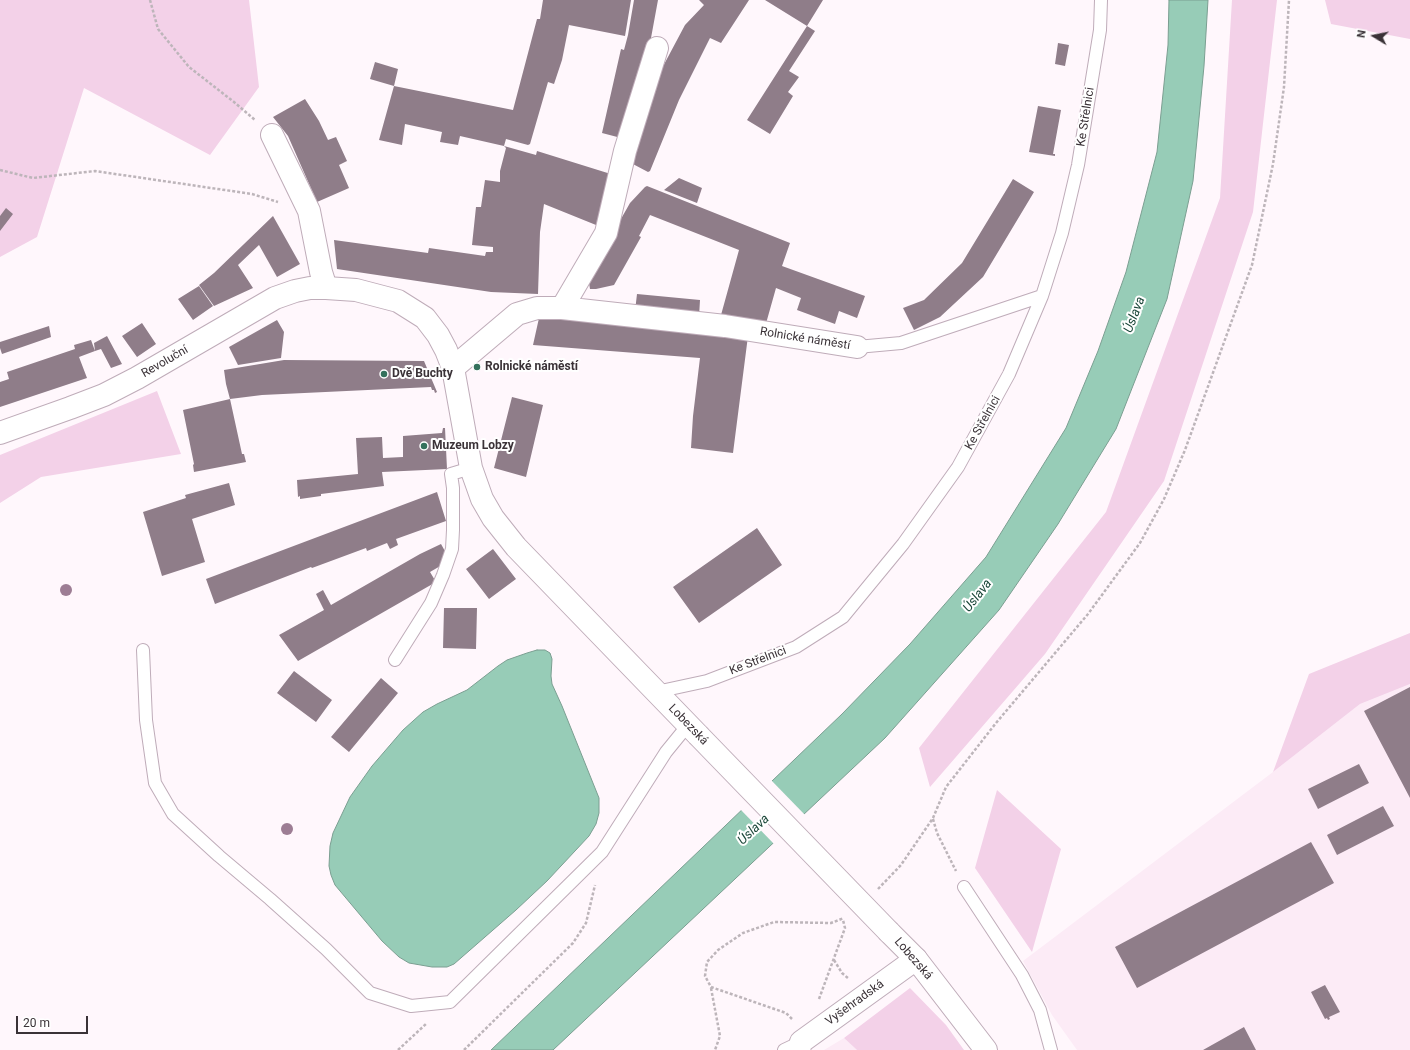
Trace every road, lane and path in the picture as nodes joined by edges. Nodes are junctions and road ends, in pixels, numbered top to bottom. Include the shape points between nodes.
1 (150, 0) edge
2 (1102, 0) edge
3 (1290, 0) edge
4 (657, 48) dead end
5 (272, 135) joint
6 (0, 170) edge
7 (309, 211) junction
8 (326, 288) junction
9 (1042, 296) junction
10 (562, 308) junction
11 (857, 348) joint
12 (453, 368) junction
13 (0, 433) edge
14 (472, 468) junction
15 (143, 650) dead end
16 (395, 660) dead end
17 (656, 692) junction
18 (693, 730) junction
19 (933, 818) junction
20 (602, 852) junction
21 (964, 887) joint
22 (872, 894) dead end
23 (849, 914) dead end
24 (843, 919) junction
25 (916, 959) junction
26 (834, 960) junction
27 (851, 981) dead end
28 (711, 987) junction
29 (450, 1002) junction
30 (817, 1005) dead end
31 (794, 1047) edge
32 (398, 1050) edge
33 (464, 1050) edge
34 (716, 1050) edge
35 (986, 1050) edge
36 (1051, 1050) edge

1 - 5 path via 158,29 188,67
2 - 9 lane, Ke Střelnici via 1100,30 1078,165 1062,233
3 - 19 path via 1284,87 1273,164 1252,265 1185,450 1164,499 1140,543 1088,614 946,787
4 - 10 street via 625,151 606,233
5 - 7 street
6 - 7 path via 33,178 95,171 252,194
7 - 8 street
8 - 12 street via 356,290 398,301 425,318 438,335
8 - 13 street, Revoluční via 310,288 275,298 104,395
9 - 11 lane via 901,343
9 - 17 lane, Ke Střelnici via 1009,374 958,468 903,544 843,617 796,647 708,681
10 - 11 street, Rolnické náměstí via 725,326
10 - 12 street, Rolnické náměstí via 537,308 517,314
12 - 14 street, Lobezská
14 - 16 lane via 451,474 452,550 431,603
14 - 17 street, Lobezská via 482,499 506,535
15 - 29 lane via 146,720 155,783 173,814 270,898 370,993 411,1006
17 - 18 street, Lobezská
18 - 20 lane via 666,752
18 - 25 street, Lobezská, bridge
19 - 21 path via 937,834
19 - 22 path via 901,864
20 - 29 lane
20 - 33 path via 586,923 572,943
21 - 36 lane via 1022,975 1040,1010
23 - 24 path
24 - 26 path via 845,928
24 - 28 path via 831,923 774,922 743,933 718,950 707,962 705,976
25 - 31 street, Vyšehradská
25 - 35 street, Lobezská
26 - 27 path
26 - 30 path
28 - 31 path via 786,1013 801,1030
28 - 34 path via 720,1036
29 - 32 path

